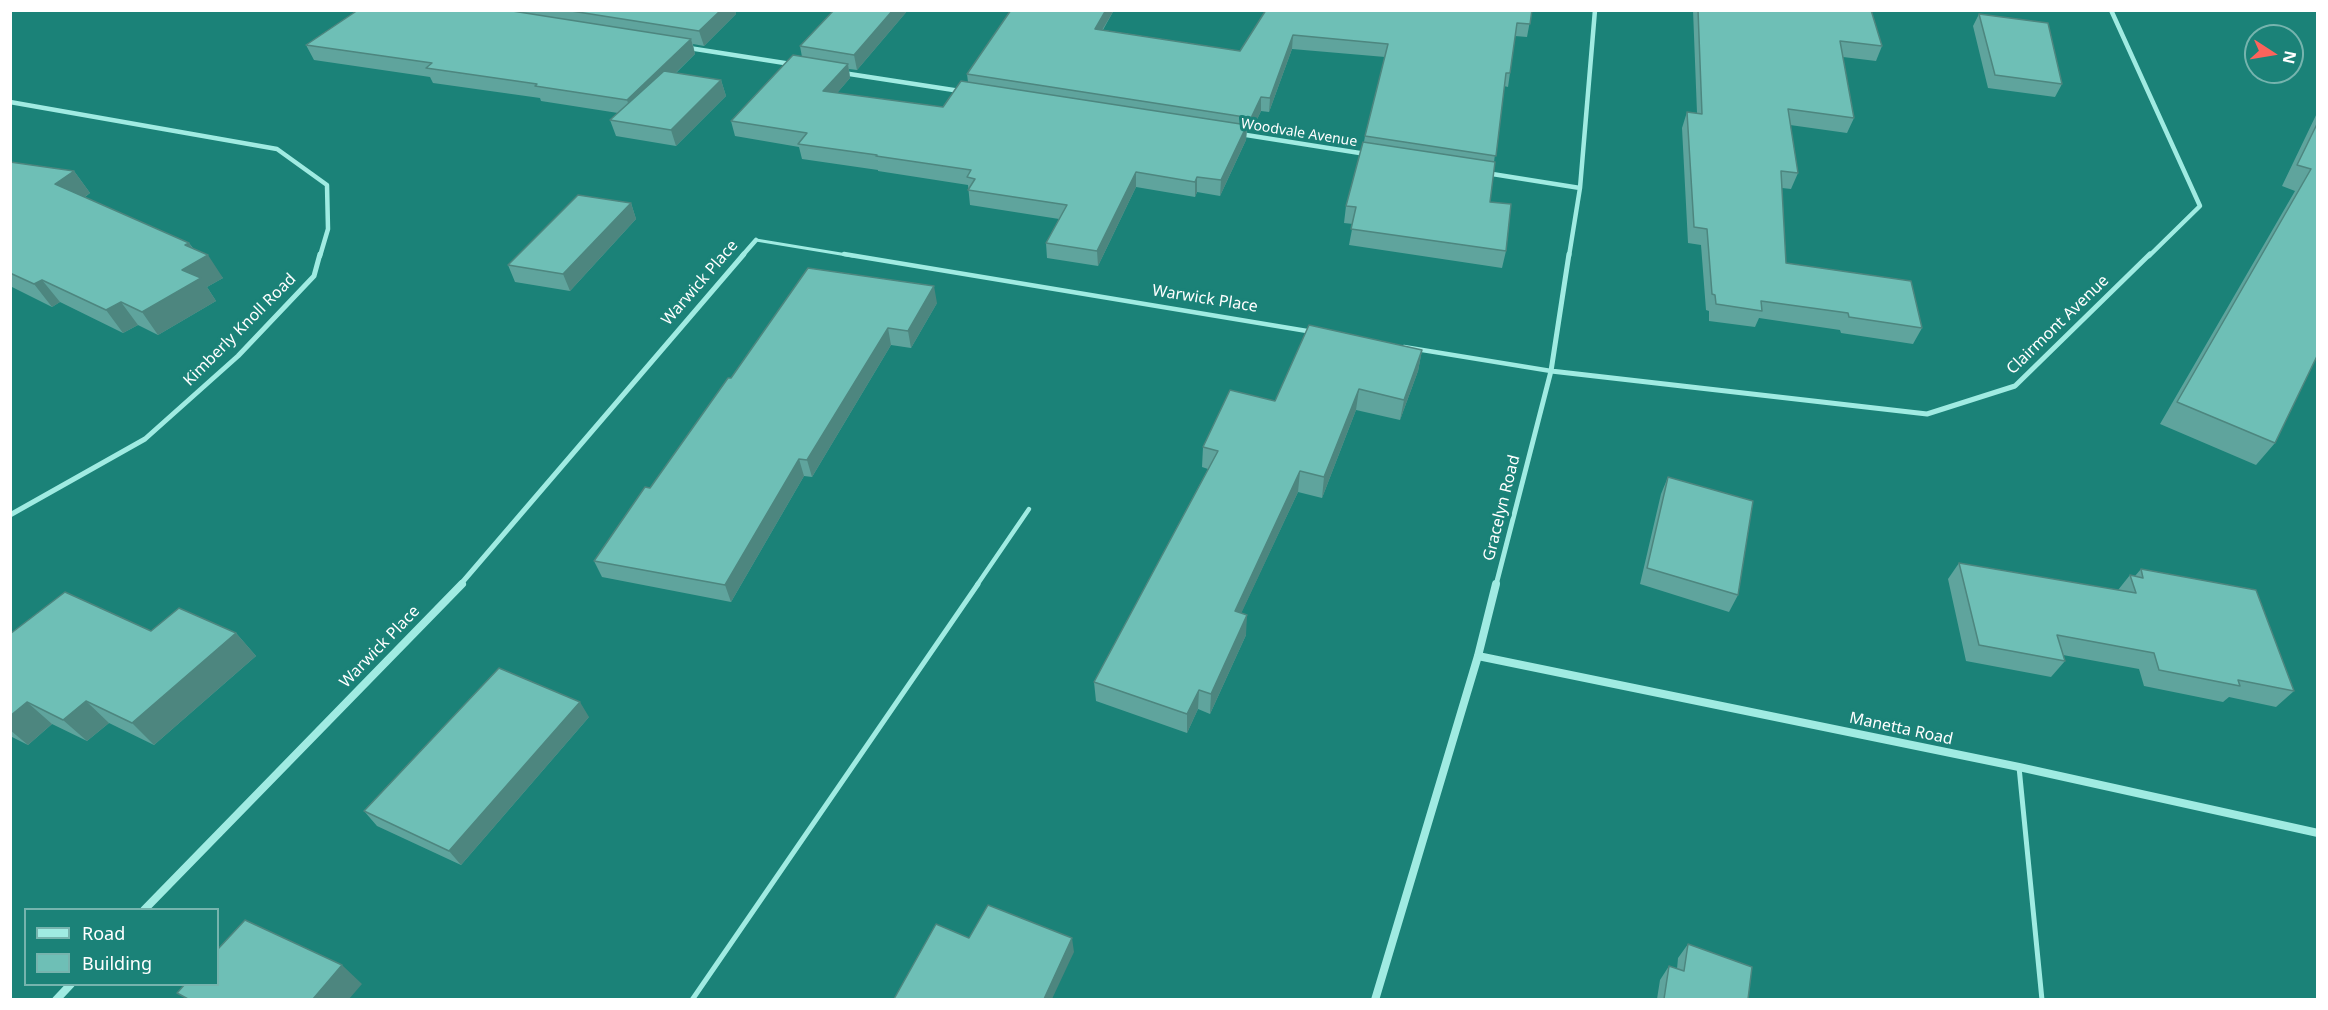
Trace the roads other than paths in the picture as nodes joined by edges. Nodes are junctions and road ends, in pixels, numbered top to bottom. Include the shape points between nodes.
1 (1595, 10) edge
2 (2110, 10) edge
3 (682, 47) edge
4 (800, 66) edge
5 (836, 71) edge
6 (966, 92) edge
7 (10, 102) edge
8 (1238, 134) edge
9 (1367, 154) edge
10 (1474, 171) edge
11 (1580, 188) junction
12 (756, 240) joint
13 (1317, 332) edge
14 (1399, 346) edge
15 (1551, 371) junction
16 (1029, 509) dead end
17 (10, 515) edge
18 (1478, 656) junction
19 (2019, 767) junction
20 (2318, 833) edge
21 (145, 908) edge
22 (69, 986) edge
23 (56, 999) edge
24 (692, 999) edge
25 (1375, 999) edge
26 (2042, 999) edge

1 - 11 street, Gracelyn Road
2 - 15 street, Clairmont Avenue via 2200,206 2015,386 1927,414
3 - 4 street
5 - 6 street
7 - 17 street, Kimberly Knoll Road via 277,148 327,186 328,229 314,276 238,356 145,439
8 - 9 street, Woodvale Avenue
10 - 11 street
11 - 15 street, Gracelyn Road
12 - 13 lane, Warwick Place
12 - 21 street, Warwick Place via 454,593
14 - 15 lane
15 - 18 street, Gracelyn Road
16 - 24 lane
18 - 19 street, Manetta Road
18 - 25 street, Gracelyn Road
19 - 20 street, Manetta Road
19 - 26 lane
22 - 23 street

